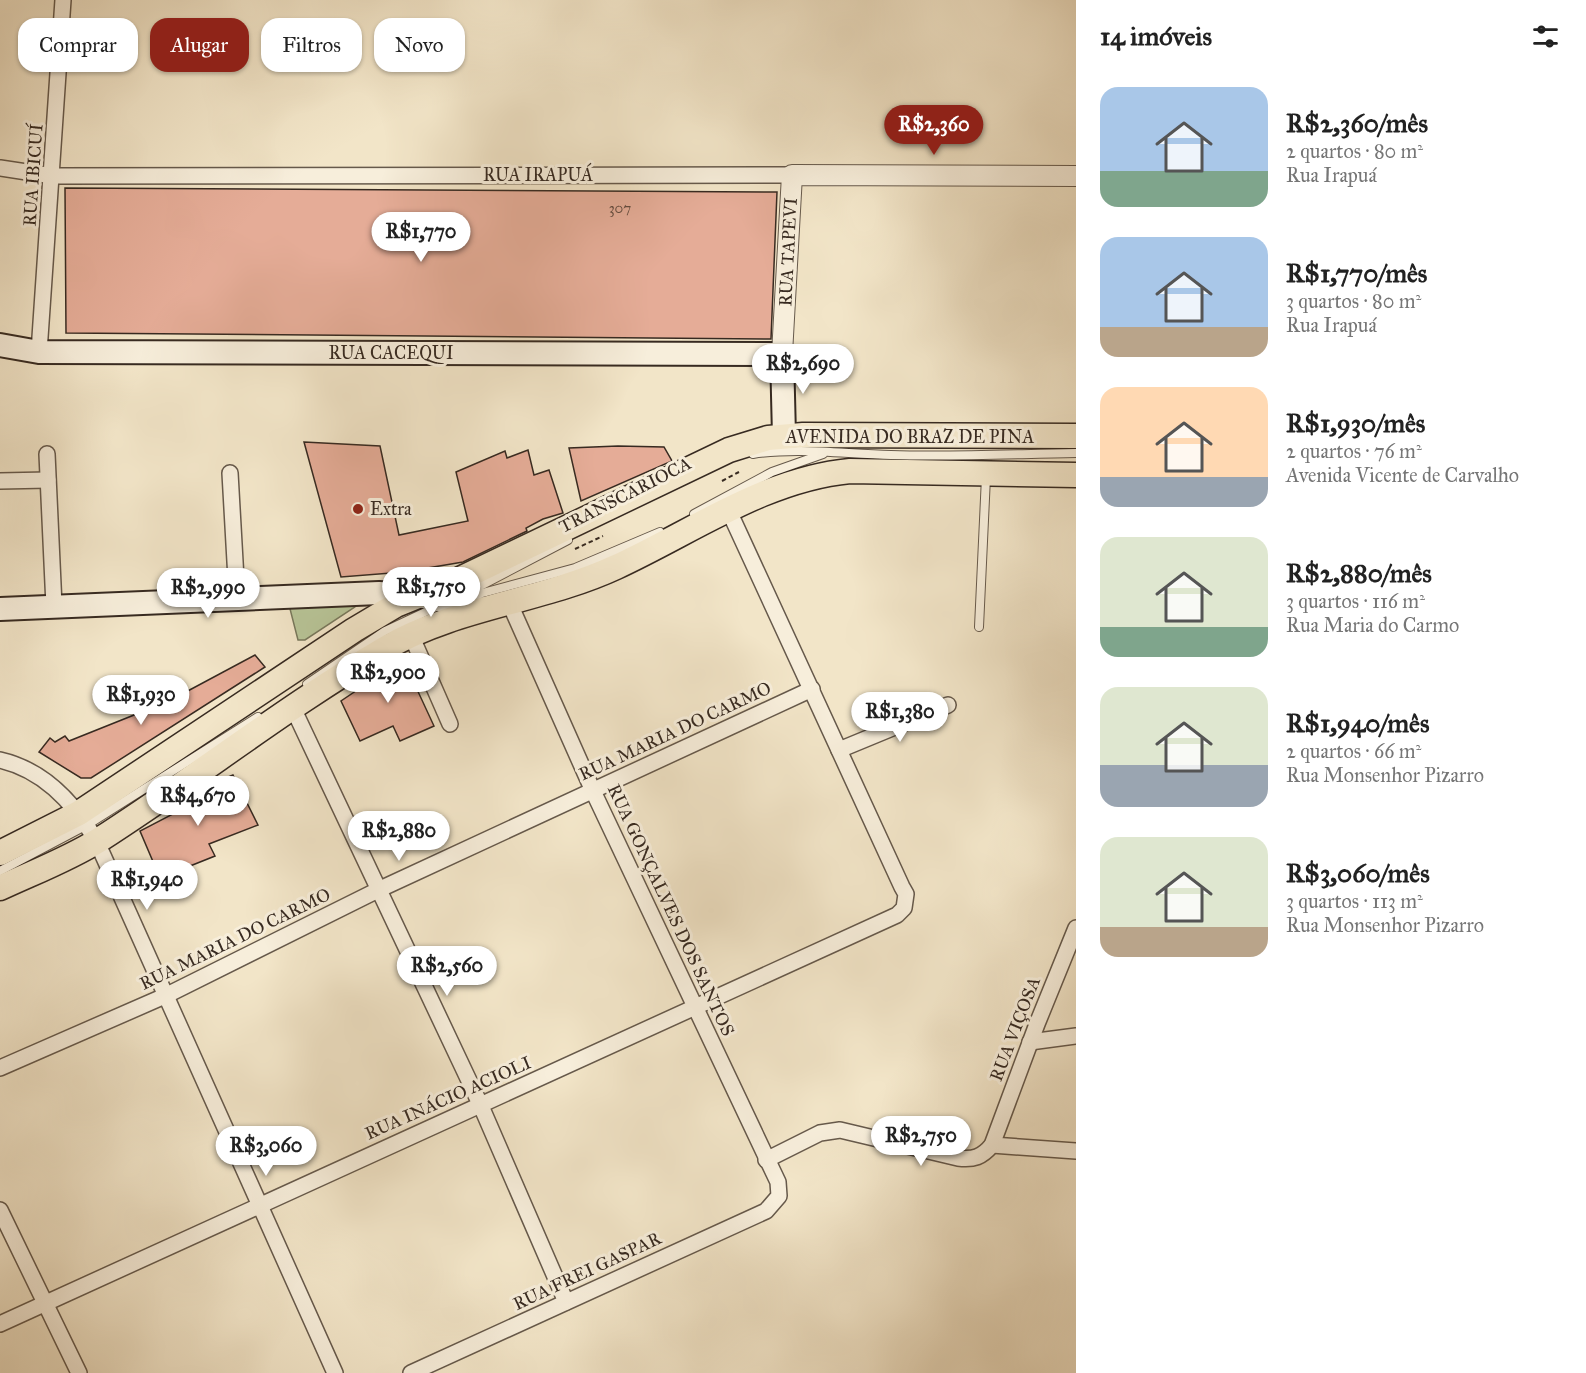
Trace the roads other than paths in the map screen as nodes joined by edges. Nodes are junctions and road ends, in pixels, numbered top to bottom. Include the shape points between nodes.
1 (63, 0) edge
2 (0, 168) edge
3 (792, 175) junction
4 (53, 176) junction
5 (1076, 176) edge
6 (0, 345) edge
7 (39, 352) junction
8 (782, 354) junction
9 (784, 436) junction
10 (1076, 436) edge
11 (1076, 453) edge
12 (46, 454) dead end
13 (823, 454) junction
14 (743, 457) dead end
15 (713, 469) dead end
16 (231, 474) dead end
17 (1076, 474) edge
18 (986, 475) junction
19 (48, 480) junction
20 (0, 481) edge
21 (729, 511) junction
22 (690, 516) dead end
23 (606, 519) dead end
24 (672, 527) dead end
25 (579, 534) dead end
26 (418, 596) junction
27 (237, 597) junction
28 (450, 602) junction
29 (509, 602) junction
30 (54, 606) junction
31 (0, 609) edge
32 (485, 609) junction
33 (979, 627) dead end
34 (411, 635) junction
35 (812, 689) junction
36 (294, 700) junction
37 (948, 705) dead end
38 (266, 712) dead end
39 (450, 724) dead end
40 (839, 750) junction
41 (0, 760) edge
42 (593, 791) junction
43 (88, 826) junction
44 (0, 853) edge
45 (0, 871) edge
46 (0, 888) edge
47 (378, 890) junction
48 (1076, 928) edge
49 (167, 995) junction
50 (696, 1004) junction
51 (1076, 1036) edge
52 (1030, 1042) junction
53 (0, 1068) edge
54 (481, 1106) junction
55 (992, 1145) junction
56 (1076, 1151) edge
57 (766, 1160) junction
58 (776, 1202) joint
59 (260, 1204) junction
60 (0, 1210) edge
61 (566, 1302) junction
62 (45, 1304) junction
63 (0, 1324) edge
64 (79, 1373) edge
65 (335, 1373) edge
66 (411, 1373) edge

1 - 4 street, RUA IBICUÍ
2 - 4 street, RUA IRAPUÁ
3 - 4 street, RUA IRAPUÁ
3 - 5 street, RUA IRAPUÁ
3 - 8 street, RUA TAPEVI
4 - 7 street, RUA IBICUÍ
6 - 7 main road, RUA CACEQUI
7 - 8 main road, RUA CACEQUI
8 - 9 main road, RUA TAPEVI
9 - 10 main road, AVENIDA DO BRAZ DE PINA
9 - 26 main road, AVENIDA DO BRAZ DE PINA via 729,450
11 - 13 lane
12 - 19 street
13 - 14 lane via 790,449
13 - 22 lane via 772,472
15 - 23 lane, TRANSCARIOCA
16 - 27 street
17 - 18 main road, AVENIDA DO BRAZ DE PINA
18 - 21 main road, AVENIDA DO BRAZ DE PINA via 850,471 823,474 775,489
18 - 33 lane
19 - 20 street
19 - 30 street
21 - 29 main road, AVENIDA DO BRAZ DE PINA via 614,568
21 - 35 street
24 - 28 lane, TRANSCARIOCA via 575,568
25 - 28 lane, TRANSCARIOCA
26 - 27 main road, AVENIDA DO BRAZ DE PINA via 379,593
26 - 28 main road, AVENIDA DO BRAZ DE PINA
26 - 43 main road via 354,630
27 - 30 main road, AVENIDA DO BRAZ DE PINA
28 - 32 main road, AVENIDA DO BRAZ DE PINA
28 - 36 lane, TRANSCARIOCA via 411,616 385,631
29 - 32 main road, AVENIDA DO BRAZ DE PINA
29 - 42 street, RUA GONÇALVES DOS SANTOS
30 - 31 main road, AVENIDA DO BRAZ DE PINA
32 - 34 main road
34 - 36 main road
34 - 39 street
35 - 40 street
35 - 42 street, RUA MARIA DO CARMO
36 - 43 main road
36 - 47 street
37 - 40 street
38 - 43 lane
40 - 50 street, RUA INÁCIO ACIOLI via 906,902 897,915
41 - 43 street via 33,773 62,794
42 - 47 street, RUA MARIA DO CARMO
42 - 50 street, RUA GONÇALVES DOS SANTOS
43 - 44 main road
43 - 45 lane
43 - 46 main road
43 - 49 street
47 - 49 street, RUA MARIA DO CARMO
47 - 54 street
48 - 52 street, RUA VIÇOSA
49 - 53 street, RUA MARIA DO CARMO
49 - 59 street
50 - 54 street, RUA INÁCIO ACIOLI
50 - 57 street, RUA GONÇALVES DOS SANTOS
51 - 52 street
52 - 55 street, RUA VIÇOSA
54 - 59 street, RUA INÁCIO ACIOLI
54 - 61 street
55 - 56 street
55 - 57 street via 984,1154 969,1159 831,1131
57 - 58 street, RUA GONÇALVES DOS SANTOS via 779,1188
58 - 61 street, RUA FREI GASPAR via 766,1211
59 - 62 street, RUA INÁCIO ACIOLI
59 - 65 street
60 - 62 street
61 - 66 street, RUA FREI GASPAR
62 - 63 street, RUA INÁCIO ACIOLI
62 - 64 street

